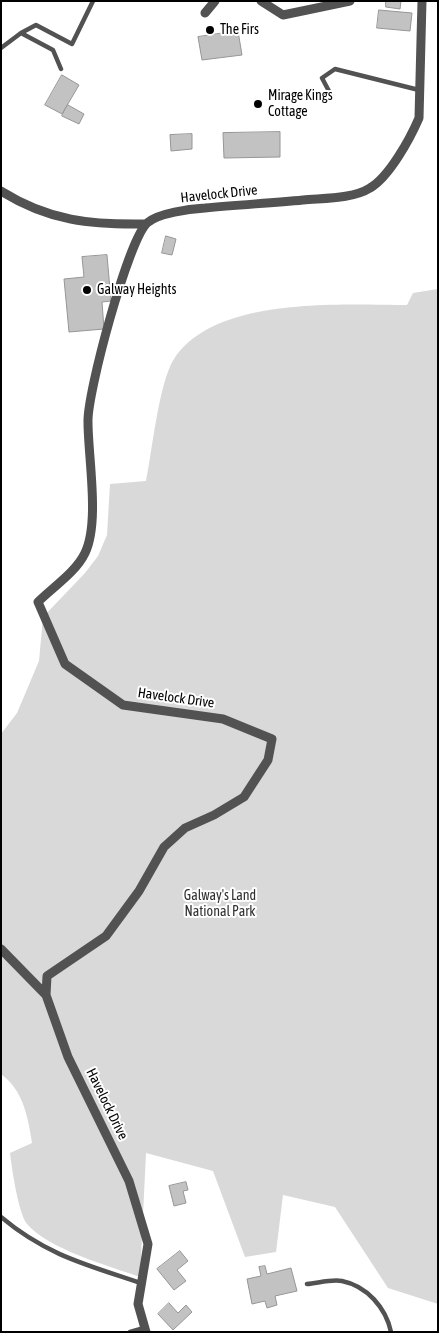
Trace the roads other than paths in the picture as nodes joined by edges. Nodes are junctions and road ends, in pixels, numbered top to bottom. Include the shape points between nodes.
1 (93, 1) edge
2 (215, 1) edge
3 (261, 1) edge
4 (350, 1) edge
5 (422, 1) edge
6 (205, 13) dead end
7 (21, 32) junction
8 (1, 48) edge
9 (61, 69) dead end
10 (418, 90) junction
11 (282, 95) dead end
12 (1, 191) edge
13 (146, 224) junction
14 (1, 949) edge
15 (46, 995) junction
16 (1, 1217) edge
17 (142, 1284) junction
18 (307, 1284) dead end
19 (145, 1330) edge
20 (130, 1332) edge
21 (391, 1332) edge

1 - 7 lane via 72,44 36,25
2 - 6 street
3 - 4 street via 283,15
5 - 10 street, Havelock Drive
7 - 8 lane
7 - 9 lane via 53,50
10 - 11 lane via 335,69 322,78 331,96
10 - 13 street, Havelock Drive via 419,118 412,136 392,166 370,188 340,197 192,209 155,218
12 - 13 street via 22,204 57,218 91,224
13 - 15 street, Havelock Drive via 124,272 97,367 88,419 92,526 85,552 76,566 38,602 65,664 123,704 223,719 272,739 268,760 244,797 184,828 164,847 139,891 106,936 47,976
14 - 15 street
15 - 17 street, Havelock Drive via 68,1057 129,1181 148,1244
16 - 17 lane via 55,1254
17 - 19 street, Havelock Drive via 138,1304
18 - 21 lane via 341,1281 360,1287 381,1307
19 - 20 lane

